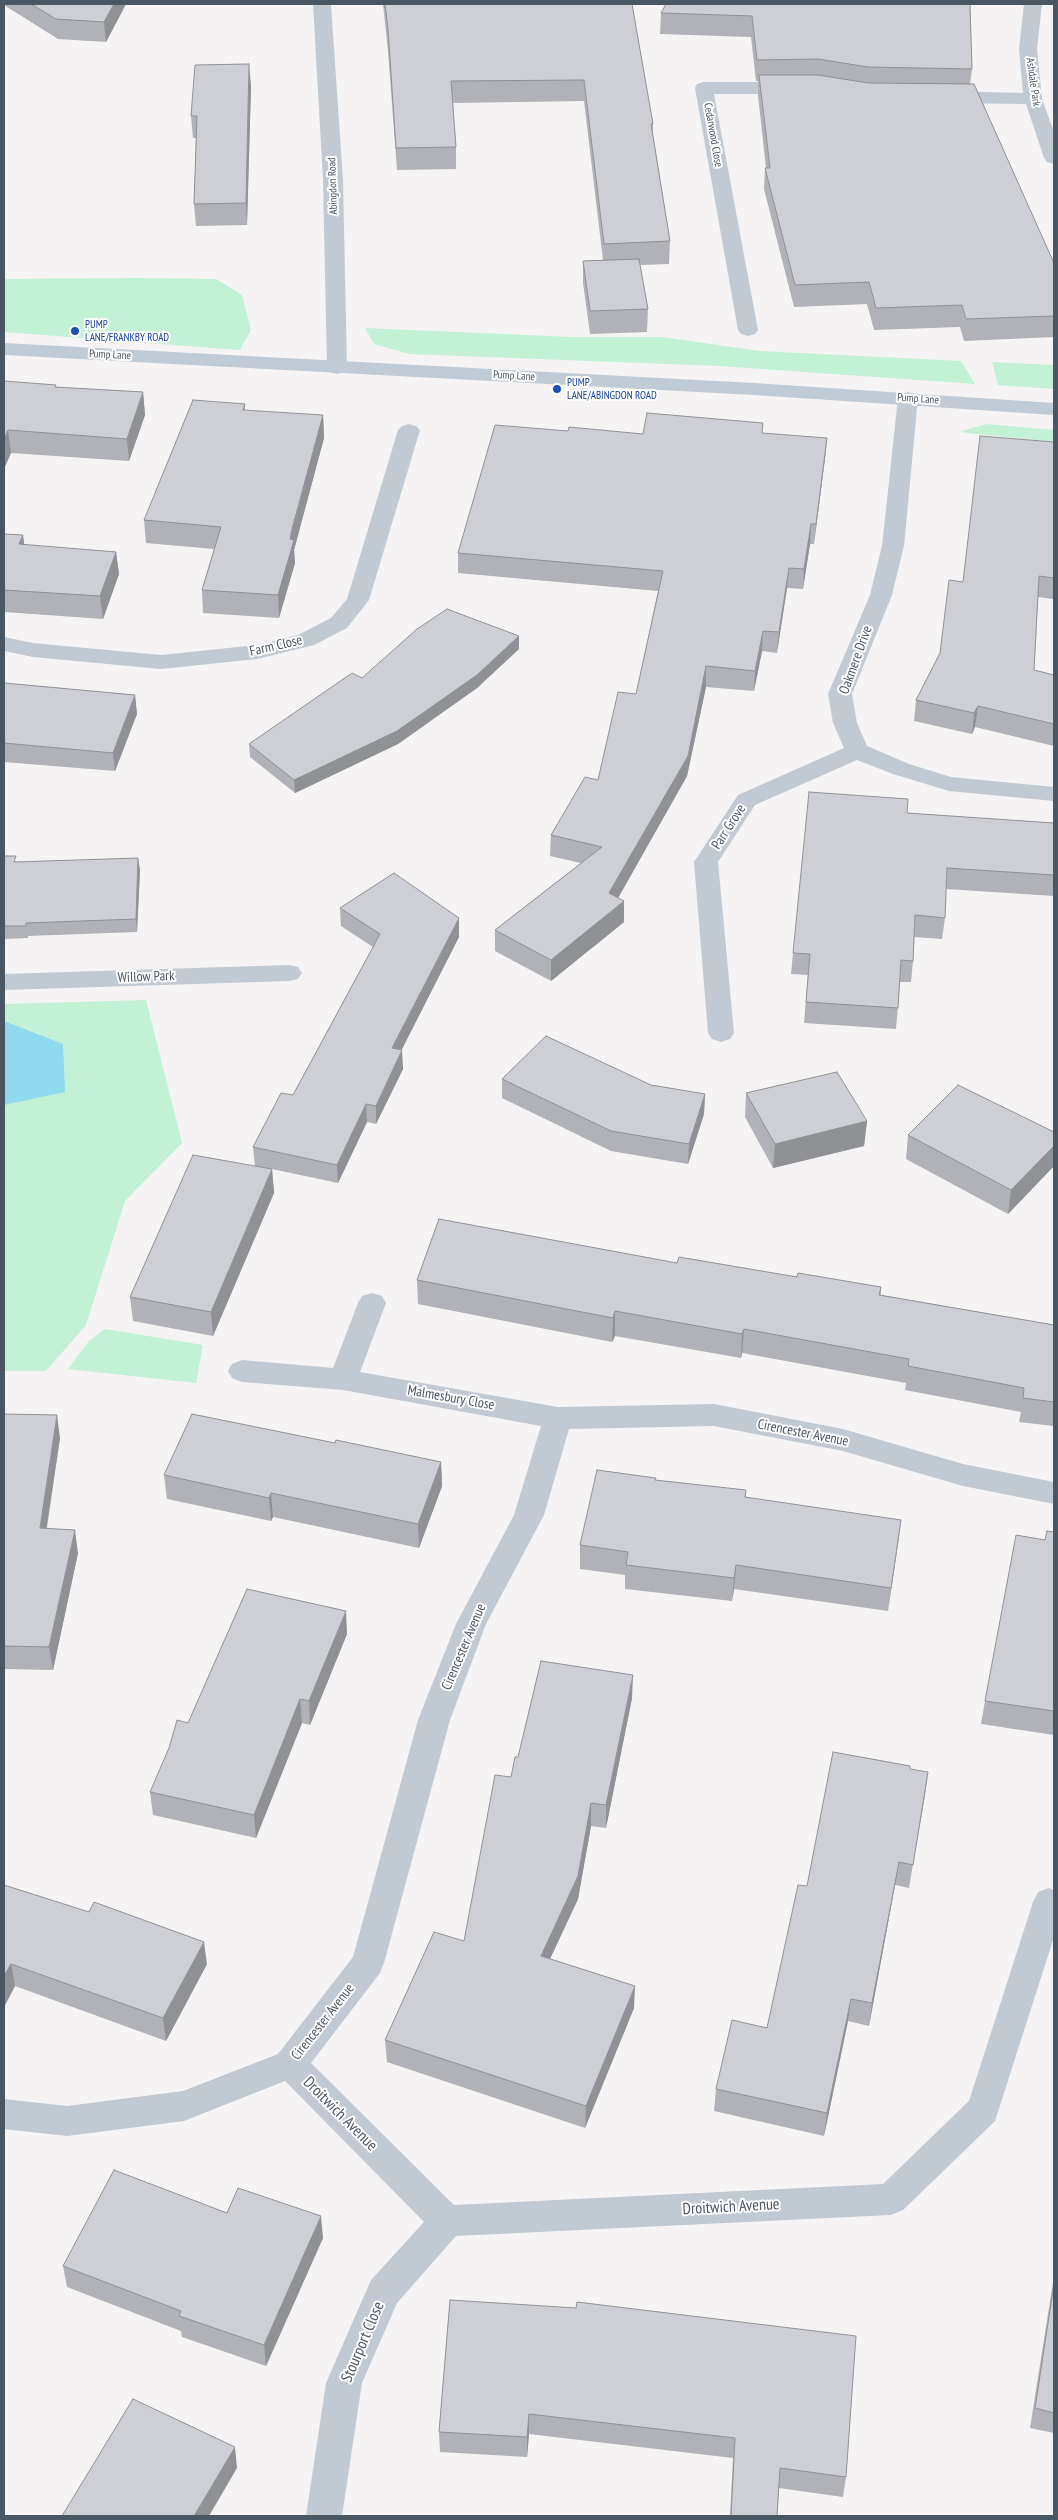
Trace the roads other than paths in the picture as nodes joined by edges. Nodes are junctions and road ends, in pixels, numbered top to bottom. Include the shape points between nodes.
1 (322, 4) edge
2 (1033, 4) edge
3 (808, 88) edge
4 (925, 97) edge
5 (1033, 99) junction
6 (1054, 158) edge
7 (748, 330) dead end
8 (4, 349) edge
9 (337, 368) junction
10 (908, 398) junction
11 (1054, 409) edge
12 (409, 430) dead end
13 (4, 644) edge
14 (857, 751) junction
15 (1054, 794) edge
16 (288, 973) dead end
17 (4, 982) edge
18 (721, 1033) dead end
19 (372, 1303) dead end
20 (242, 1371) dead end
21 (343, 1379) junction
22 (558, 1418) junction
23 (1054, 1493) edge
24 (1049, 1902) dead end
25 (290, 2064) junction
26 (4, 2114) edge
27 (447, 2221) junction
28 (324, 2516) edge

1 - 9 street, Abingdon Road via 330,117
2 - 5 street, Ashdale Park via 1028,49
3 - 7 street, Cedarwood Close via 704,88
4 - 5 street
5 - 6 street, Ashdale Park
8 - 9 street, Pump Lane
9 - 10 street, Pump Lane
10 - 11 street, Pump Lane
10 - 14 street, Oakmere Drive via 893,546 881,595 840,694 845,723
12 - 13 street, Farm Close via 358,600 339,623 306,640 257,652 161,662 33,650
14 - 15 street via 948,784
14 - 18 street, Parr Grove via 746,800 706,862
16 - 17 street, Willow Park
19 - 21 street
20 - 21 street, Malmesbury Close
21 - 22 street, Malmesbury Close
22 - 23 street, Cirencester Avenue via 714,1416 843,1440 963,1475
22 - 25 street, Cirencester Avenue via 529,1515 471,1624 434,1720 368,1963
24 - 27 street, Droitwich Avenue via 983,2110 891,2199
25 - 26 street, Cirencester Avenue via 184,2106 67,2122
25 - 27 street, Droitwich Avenue
27 - 28 street, Stourport Close via 384,2292 344,2383

